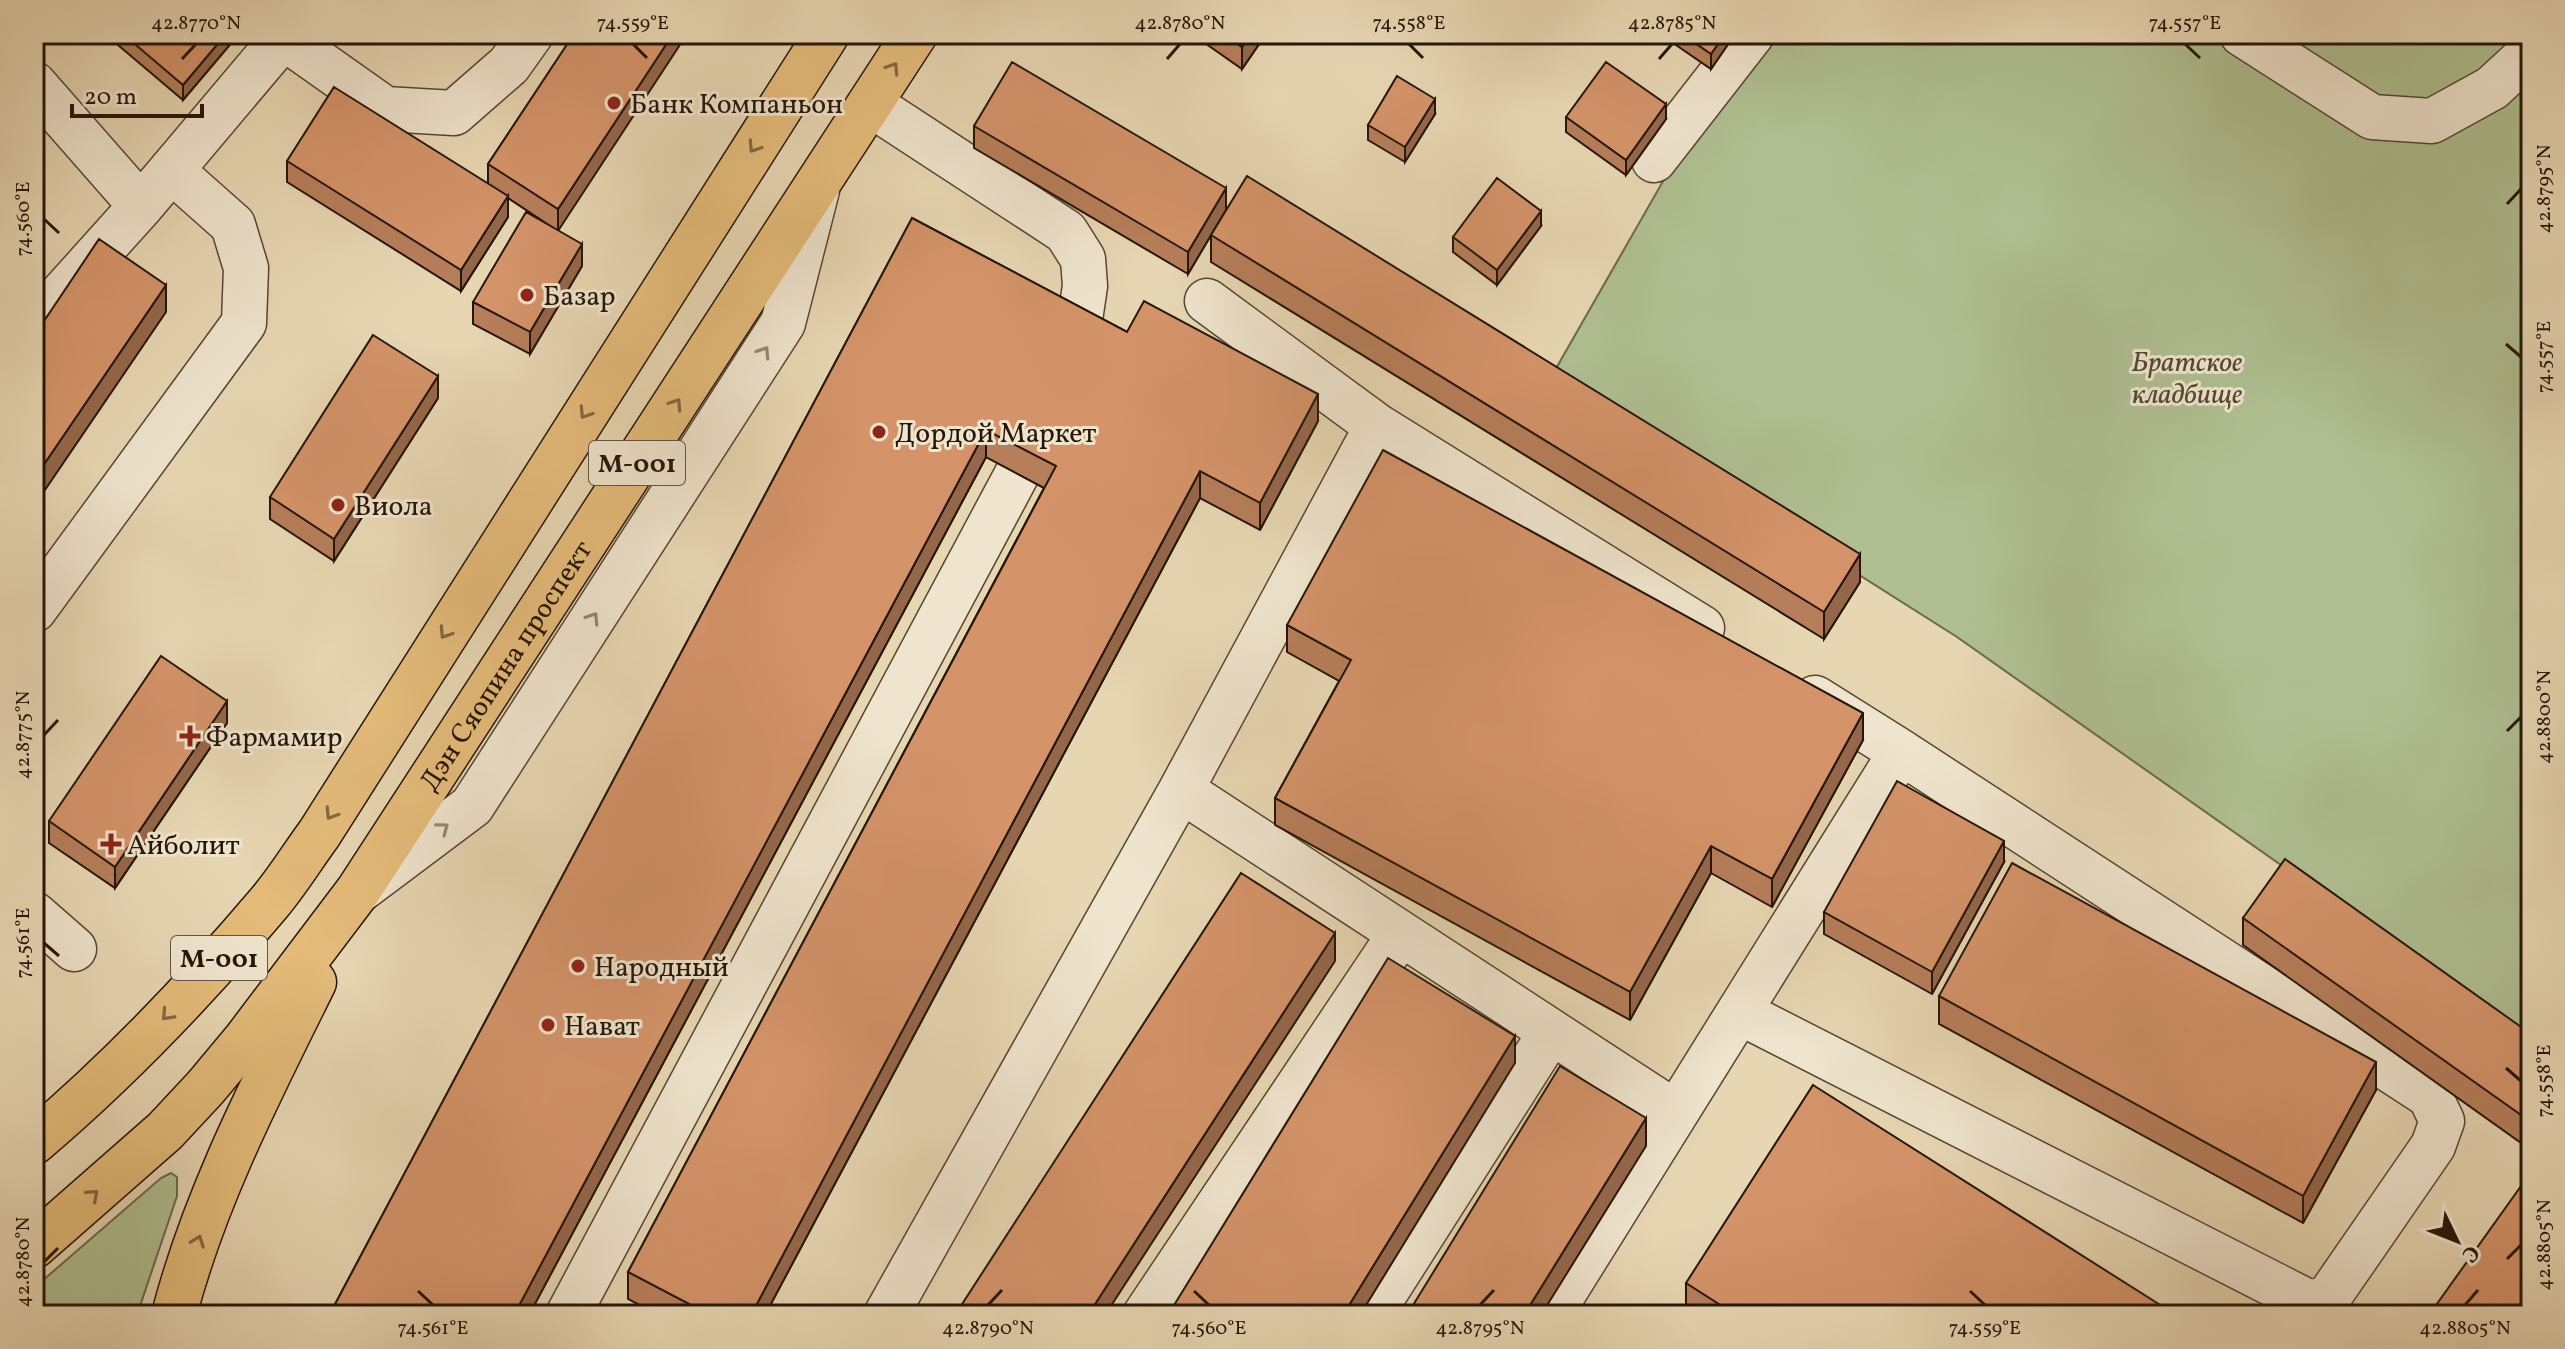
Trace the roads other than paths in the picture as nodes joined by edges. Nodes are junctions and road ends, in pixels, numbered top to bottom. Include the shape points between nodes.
1 (531, 34) edge
2 (827, 34) edge
3 (915, 34) edge
4 (1752, 34) edge
5 (2242, 34) edge
6 (285, 35) edge
7 (2531, 52) edge
8 (34, 84) edge
9 (870, 104) junction
10 (1654, 160) dead end
11 (171, 170) junction
12 (141, 206) junction
13 (1207, 301) dead end
14 (34, 325) edge
15 (1078, 333) edge
16 (1377, 426) junction
17 (1017, 474) edge
18 (34, 610) edge
19 (1740, 652) edge
20 (1780, 677) edge
21 (1901, 752) junction
22 (1181, 790) junction
23 (358, 891) junction
24 (34, 914) edge
25 (1400, 934) junction
26 (74, 949) dead end
27 (1739, 1012) junction
28 (1551, 1032) junction
29 (1676, 1113) junction
30 (34, 1142) edge
31 (34, 1246) edge
32 (174, 1315) edge
33 (568, 1315) edge
34 (886, 1315) edge
35 (1145, 1315) edge
36 (1371, 1315) edge
37 (1550, 1315) edge

1 - 6 street via 509,65 454,113 385,109
2 -> 30 main road, M-001 via 295,868 161,1022 93,1092
9 -> 3 main road, Дэн Сяопина проспект / M-001
4 - 10 street
5 - 7 street via 2372,117 2432,121 2492,88
6 - 11 street
8 - 12 street
9 - 15 street via 1066,232 1083,259
23 -> 9 main road, Дэн Сяопина проспект / M-001
11 - 12 street
11 - 18 street via 233,225 246,268 244,323
12 - 14 street
13 - 16 street
16 - 19 street
16 - 22 street
17 - 33 street
20 - 21 street
21 - 27 street
21 - 27 street via 2430,1096 2442,1121 2433,1146 2328,1298 2310,1303
22 - 25 street
22 - 34 street
31 -> 23 main road, Дэн Сяопина проспект / M-001 via 155,1140 206,1087
32 -> 23 main road via 196,1245 254,1104
24 - 26 street
25 - 28 street
25 - 35 street
27 - 29 street
28 - 29 street
28 - 36 street
29 - 37 street

